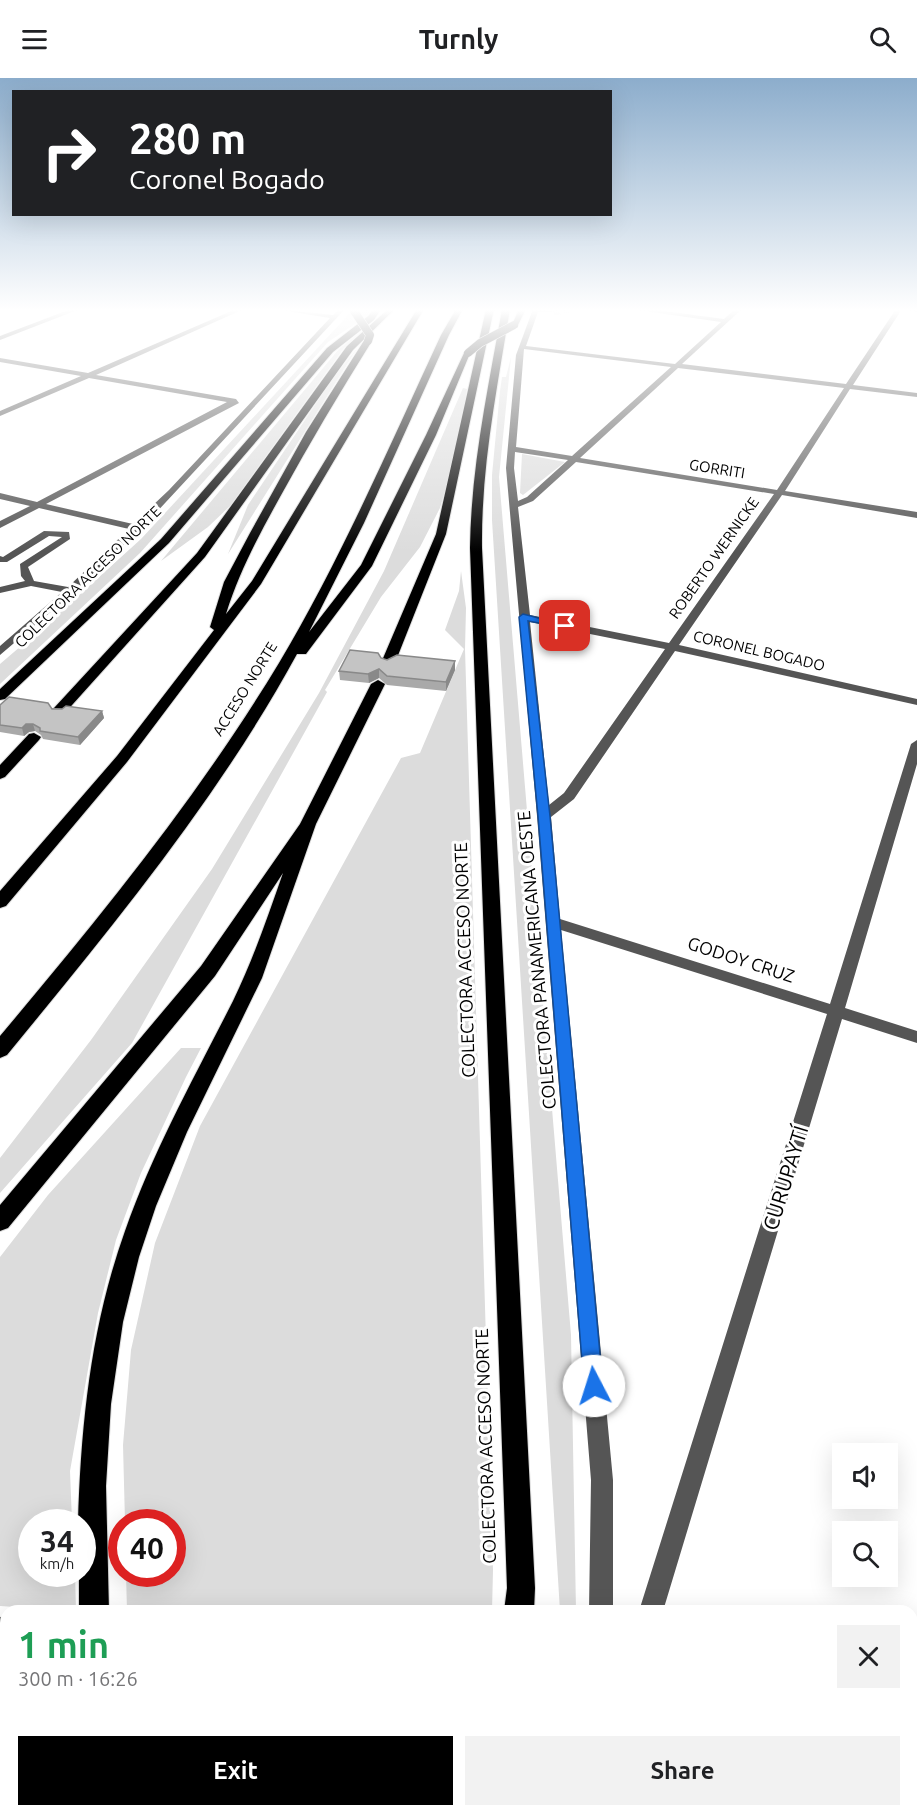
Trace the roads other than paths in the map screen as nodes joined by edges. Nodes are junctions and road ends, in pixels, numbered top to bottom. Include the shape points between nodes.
1 (57, 390) edge
2 (172, 390) edge
3 (268, 390) edge
4 (295, 390) edge
5 (318, 390) edge
6 (337, 390) edge
7 (372, 390) edge
8 (419, 390) edge
9 (451, 390) edge
10 (472, 390) edge
11 (495, 390) edge
12 (515, 390) edge
13 (650, 390) edge
14 (847, 390) edge
15 (875, 390) edge
16 (917, 395) edge
17 (234, 401) junction
18 (258, 401) junction
19 (0, 414) edge
20 (512, 449) junction
21 (572, 460) junction
22 (779, 493) junction
23 (0, 496) edge
24 (38, 505) junction
25 (512, 506) junction
26 (917, 515) edge
27 (0, 525) edge
28 (137, 528) junction
29 (2, 561) edge
30 (23, 566) junction
31 (31, 583) junction
32 (0, 590) edge
33 (69, 590) junction
34 (523, 617) junction
35 (213, 639) junction
36 (671, 647) junction
37 (0, 652) edge
38 (388, 663) edge
39 (378, 684) dead end
40 (0, 696) edge
41 (917, 702) edge
42 (260, 705) junction
43 (59, 711) edge
44 (34, 737) dead end
45 (917, 744) edge
46 (0, 774) edge
47 (544, 816) junction
48 (308, 824) junction
49 (0, 902) edge
50 (553, 922) junction
51 (836, 1011) junction
52 (917, 1037) edge
53 (0, 1050) edge
54 (0, 1221) edge
55 (94, 1605) edge
56 (519, 1605) edge
57 (601, 1605) edge
58 (653, 1605) edge

1 - 19 street
2 - 17 street
3 - 18 street
4 - 40 highway, COLECTORA ACCESO NORTE via 158,548
5 - 43 highway via 201,555
6 - 35 highway, bridge via 230,582
7 - 35 highway via 257,582
8 - 42 highway, ACCESO NORTE via 335,570
9 - 42 highway, bridge via 366,566
10 - 38 highway via 441,534
11 - 56 highway, COLECTORA ACCESO NORTE via 481,455 476,548
12 - 20 street, COLECTORA PANAMERICANA OESTE
13 - 21 street
14 - 22 street, ROBERTO WERNICKE
15 - 16 street
17 - 18 street
17 - 24 street
18 - 28 street
20 - 21 street, GORRITI
20 - 25 street, COLECTORA PANAMERICANA OESTE
21 - 22 street, GORRITI
21 - 25 street via 530,499
22 - 26 street, GORRITI
22 - 36 street, ROBERTO WERNICKE
23 - 24 street
24 - 27 street
24 - 28 street
25 - 34 street, COLECTORA PANAMERICANA OESTE
28 - 33 street
29 - 30 street
29 - 30 street via 47,533 67,535
30 - 31 street
31 - 32 street
31 - 33 street
33 - 37 street
34 - 36 street, CORONEL BOGADO
34 - 47 street, COLECTORA PANAMERICANA OESTE
35 - 49 highway via 122,759
36 - 41 street, CORONEL BOGADO
36 - 47 street, ROBERTO WERNICKE via 569,796
39 - 48 highway
42 - 53 highway, ACCESO NORTE via 182,819
44 - 46 highway
45 - 51 street, CURUPAYTÍ
47 - 50 street, COLECTORA PANAMERICANA OESTE
48 - 54 highway via 208,971
48 - 55 highway via 265,948 164,1161 121,1281 105,1348 93,1455
50 - 51 street, GODOY CRUZ
50 - 57 street, COLECTORA PANAMERICANA OESTE via 602,1480
51 - 52 street, GODOY CRUZ
51 - 58 street, CURUPAYTÍ

